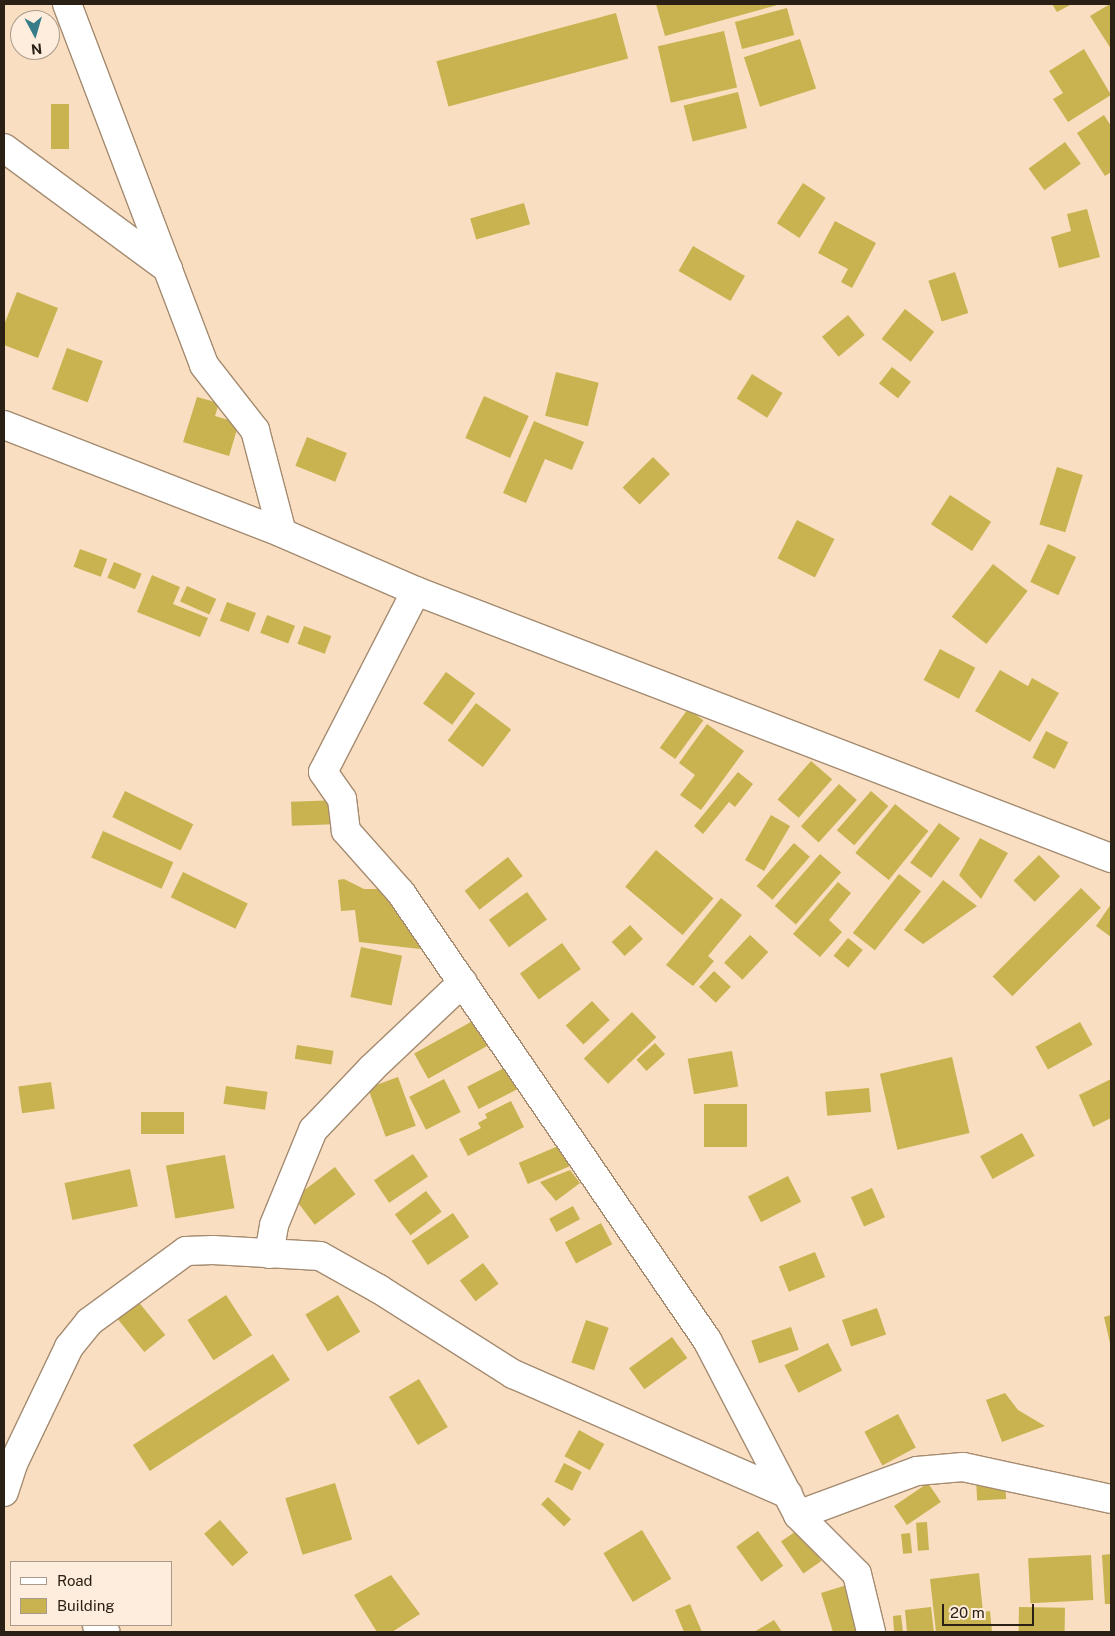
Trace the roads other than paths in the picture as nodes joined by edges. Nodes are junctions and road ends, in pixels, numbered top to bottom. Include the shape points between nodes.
1 (67, 4) edge
2 (4, 148) edge
3 (168, 269) junction
4 (4, 425) edge
5 (282, 533) junction
6 (416, 590) junction
7 (1111, 858) edge
8 (463, 982) junction
9 (269, 1254) junction
10 (4, 1492) edge
11 (1111, 1499) edge
12 (793, 1505) junction
13 (870, 1632) edge

1 - 3 street
2 - 3 street
3 - 5 street via 204,365 255,430
4 - 5 street
5 - 6 street
6 - 7 street
6 - 8 street via 323,772 342,799 346,831 401,893
8 - 9 street via 372,1068 313,1130 274,1225
8 - 12 street via 707,1340
9 - 10 street via 186,1252 89,1322 69,1347
9 - 12 street via 320,1256 379,1289 513,1374
11 - 12 street via 963,1467 917,1471
12 - 13 street via 857,1574

